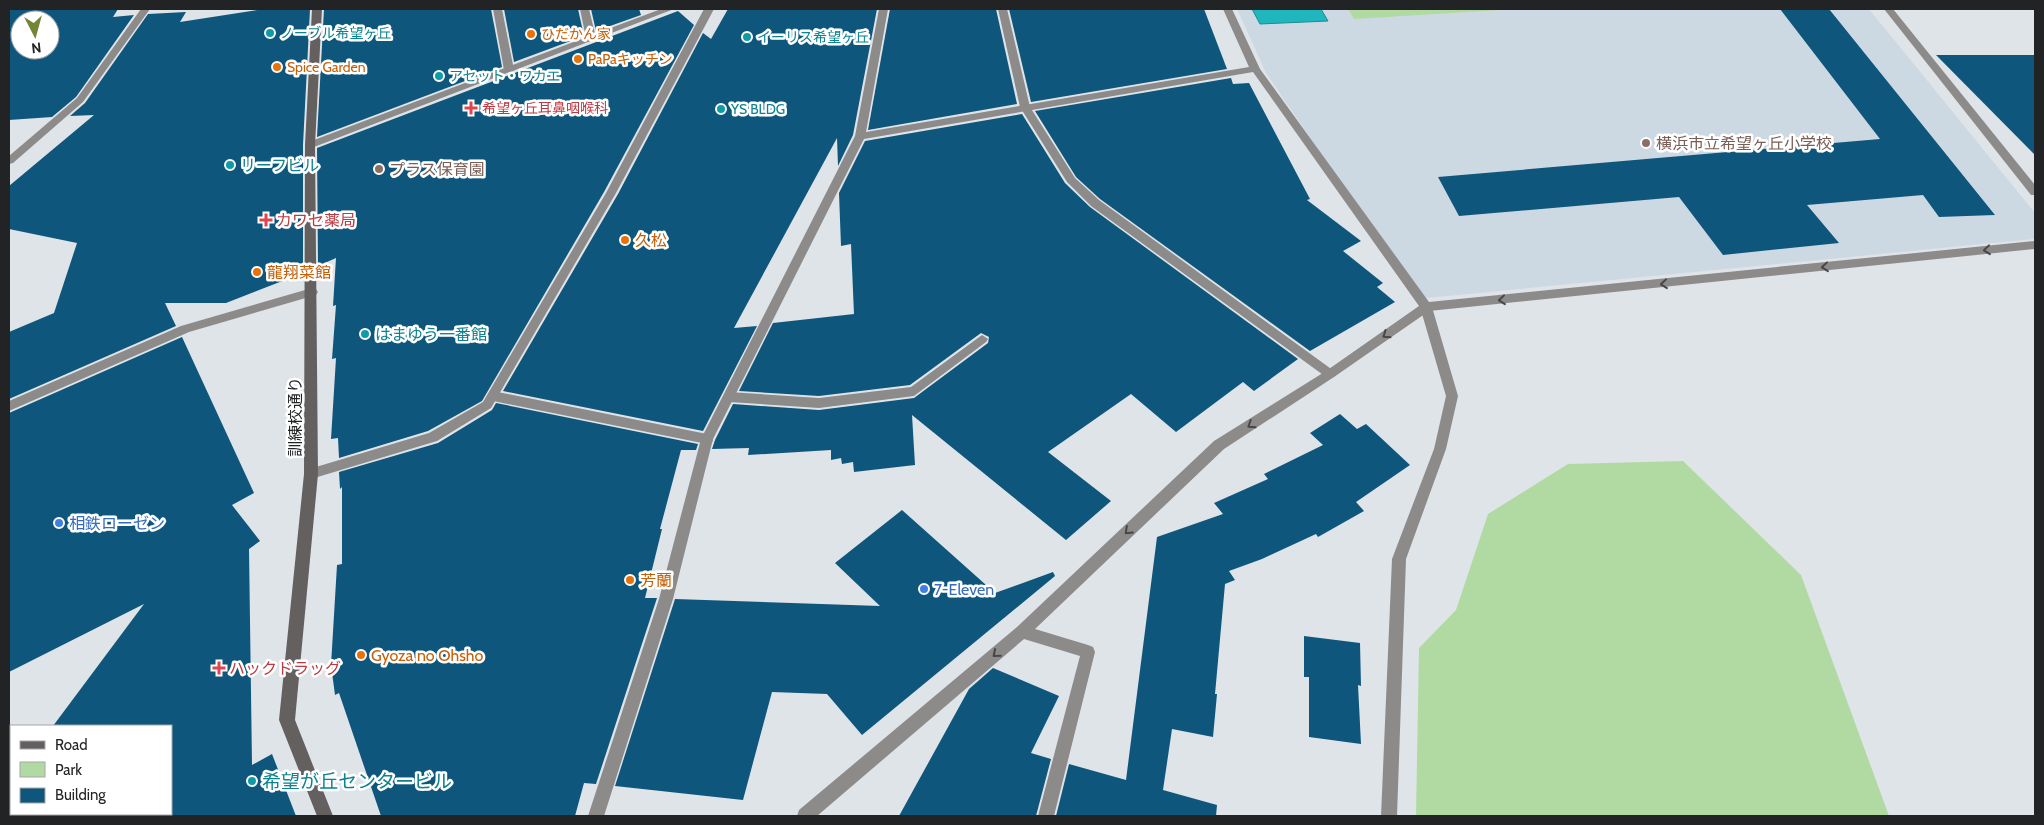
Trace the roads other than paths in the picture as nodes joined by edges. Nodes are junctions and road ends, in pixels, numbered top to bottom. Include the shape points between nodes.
1 (145, 9) edge
2 (317, 9) edge
3 (496, 9) edge
4 (584, 9) edge
5 (669, 9) edge
6 (709, 9) edge
7 (883, 9) edge
8 (1002, 9) edge
9 (1228, 9) edge
10 (1888, 9) edge
11 (591, 38) junction
12 (1254, 69) junction
13 (508, 70) junction
14 (1025, 107) junction
15 (860, 136) junction
16 (310, 145) junction
17 (9, 161) edge
18 (2035, 192) edge
19 (2035, 245) edge
20 (312, 292) junction
21 (1426, 308) junction
22 (982, 339) dead end
23 (1330, 374) junction
24 (493, 396) junction
25 (729, 397) junction
26 (9, 406) edge
27 (708, 439) junction
28 (310, 474) junction
29 (1022, 632) junction
30 (325, 816) edge
31 (596, 816) edge
32 (805, 816) edge
33 (1046, 816) edge
34 (1389, 816) edge

1 - 17 street via 80,100
2 - 16 street, 訓練校通り
3 - 13 street
4 - 11 street
5 - 11 street
6 - 24 street via 611,193
7 - 15 street
8 - 14 street
9 - 12 street
10 - 18 street
11 - 13 street
12 - 14 street
12 - 21 street
13 - 16 street
14 - 15 street
14 - 23 street via 1071,180 1095,203
15 - 25 street
16 - 20 street, 訓練校通り
19 -> 21 street
20 - 26 street via 185,329
20 - 28 street, 訓練校通り
21 -> 23 street
21 - 34 street via 1452,396 1440,449 1398,559
22 - 25 street via 914,391 819,403
23 -> 29 street via 1219,446
24 - 27 street
24 - 28 street via 487,405 433,436
25 - 27 street
27 - 31 street via 666,599
28 - 30 street, 訓練校通り via 286,720
29 -> 32 street
29 - 33 street via 1088,652

